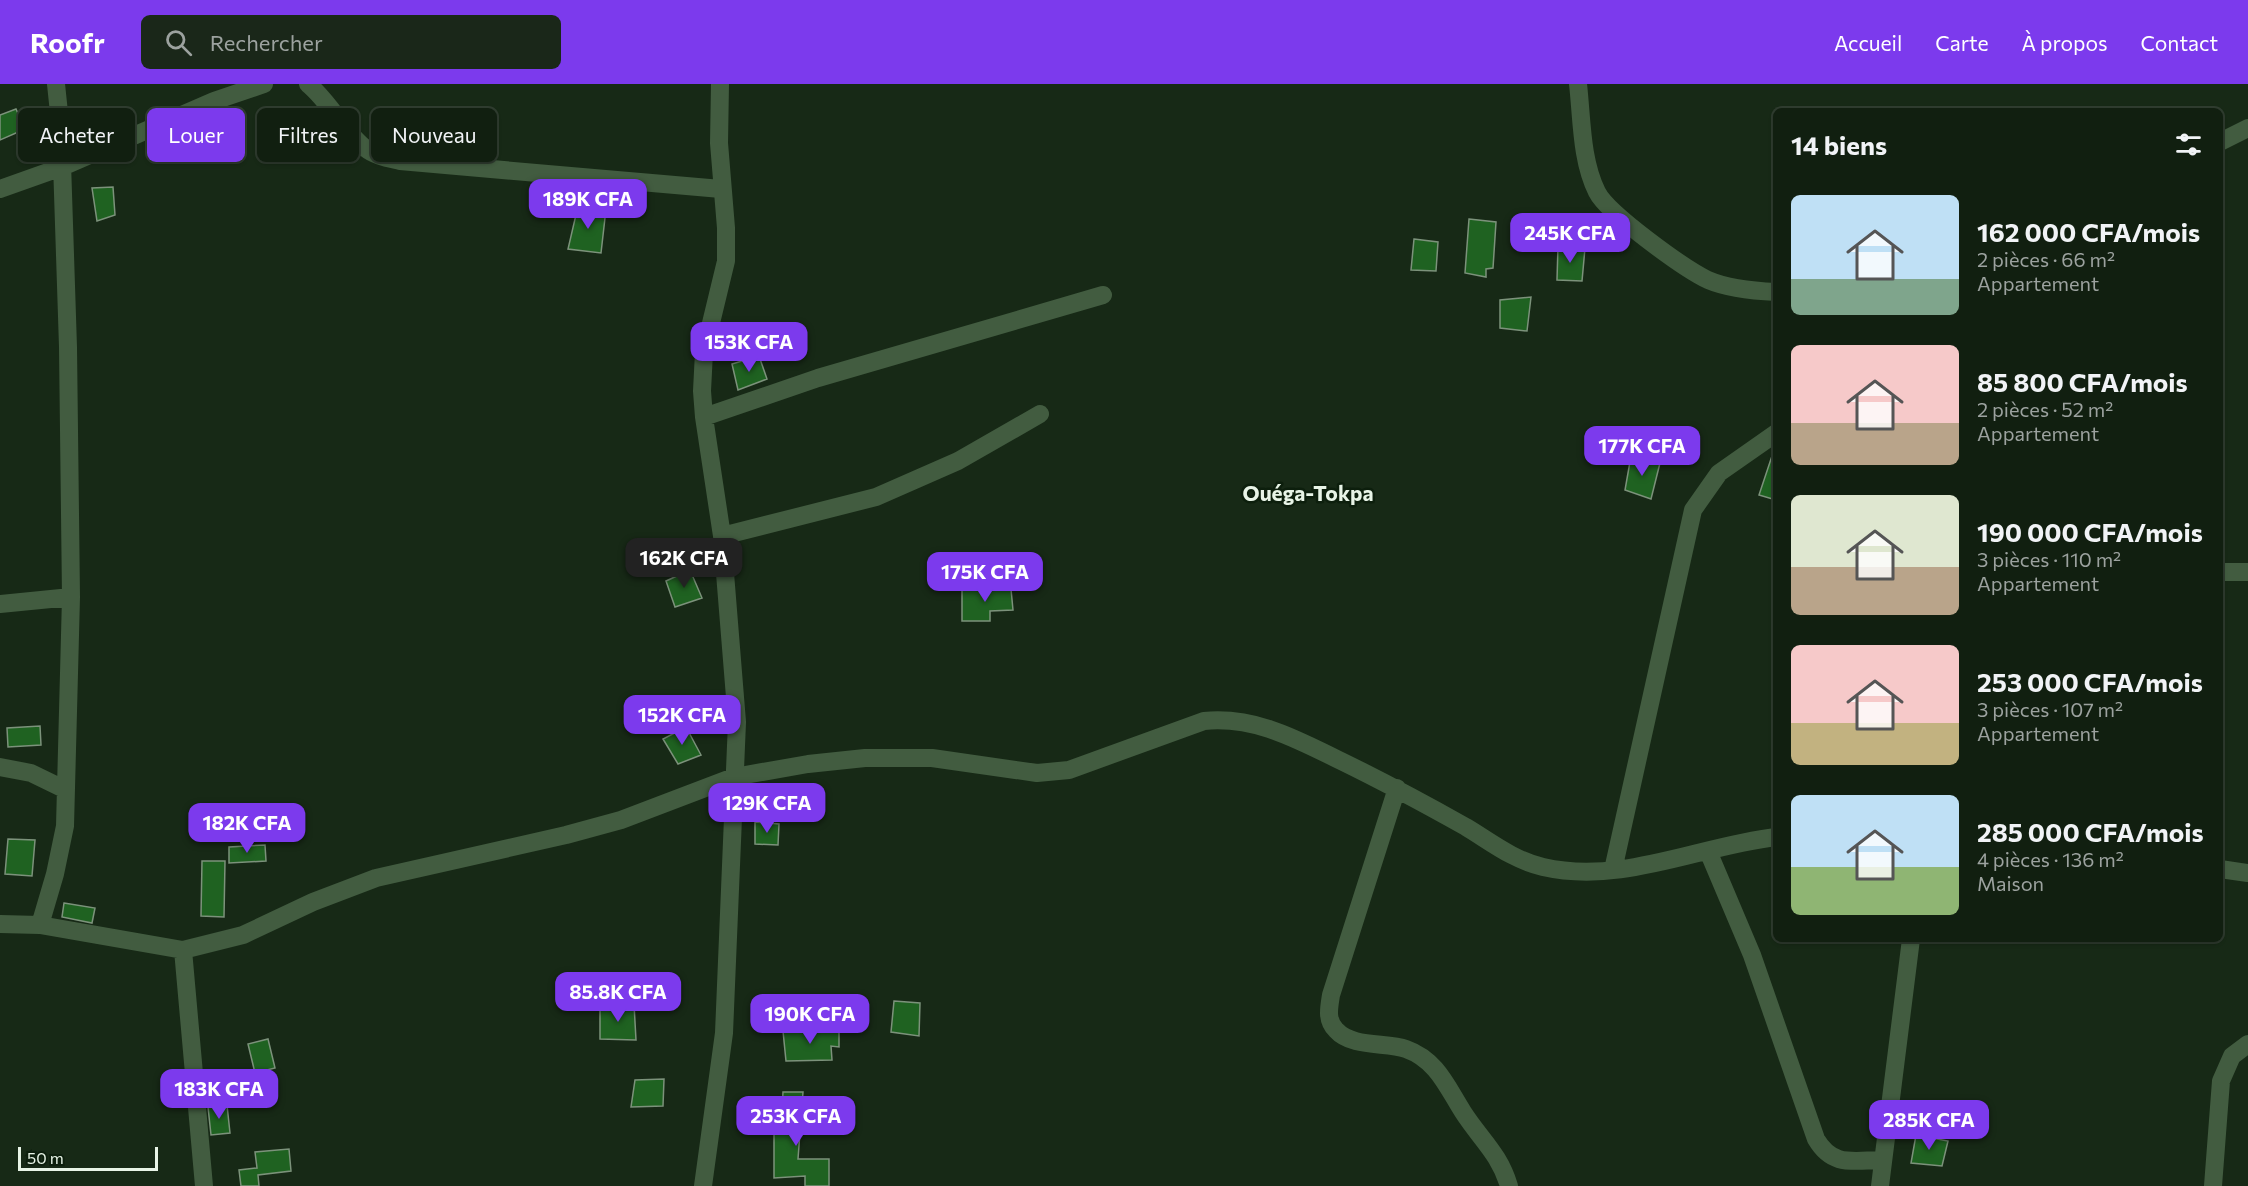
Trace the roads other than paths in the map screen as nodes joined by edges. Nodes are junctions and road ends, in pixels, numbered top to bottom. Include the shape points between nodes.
1 (56, 84) edge
2 (264, 84) edge
3 (308, 84) edge
4 (720, 84) edge
5 (1578, 84) edge
6 (2248, 128) edge
7 (2223, 140) edge
8 (62, 167) junction
9 (0, 189) edge
10 (721, 189) junction
11 (1773, 292) edge
12 (1103, 295) dead end
13 (1040, 414) dead end
14 (704, 417) junction
15 (1773, 435) edge
16 (722, 536) junction
17 (2223, 572) edge
18 (2248, 572) edge
19 (71, 597) junction
20 (0, 603) edge
21 (0, 766) edge
22 (734, 777) junction
23 (1397, 788) junction
24 (66, 790) junction
25 (1773, 838) edge
26 (1708, 851) junction
27 (2223, 869) edge
28 (1613, 870) junction
29 (2248, 873) edge
30 (0, 924) edge
31 (40, 925) junction
32 (1911, 942) edge
33 (183, 950) junction
34 (2248, 1044) edge
35 (1883, 1160) junction
36 (204, 1186) edge
37 (703, 1186) edge
38 (1509, 1186) edge
39 (1880, 1186) edge
40 (2213, 1186) edge

1 - 8 street
2 - 8 street via 214,101
3 - 10 street via 363,147 379,156
4 - 10 street
5 - 11 street via 1587,163 1598,194 1620,220 1708,280 1746,290
6 - 7 street
8 - 9 street
8 - 19 street
10 - 14 street via 726,261 704,352
12 - 14 street via 818,378
13 - 16 street via 958,461 876,497
14 - 16 street
15 - 28 street via 1719,473 1693,510
16 - 22 street via 737,722
17 - 18 street
19 - 20 street
19 - 24 street
21 - 24 street via 31,773
22 - 23 street via 865,758 932,758 1037,773 1069,770 1204,721 1226,719 1277,730
22 - 33 street via 588,829 376,878 243,935
22 - 37 street via 724,1033
23 - 28 street via 1526,862 1568,870
23 - 38 street via 1328,1014 1336,1031 1354,1040 1406,1049 1432,1064 1498,1156
24 - 31 street via 63,836
25 - 26 street
26 - 28 street
26 - 35 street via 1752,955 1823,1151 1838,1161
27 - 29 street
30 - 31 street
31 - 33 street
32 - 35 street
33 - 36 street
34 - 40 street via 2232,1056 2222,1081
35 - 39 street

